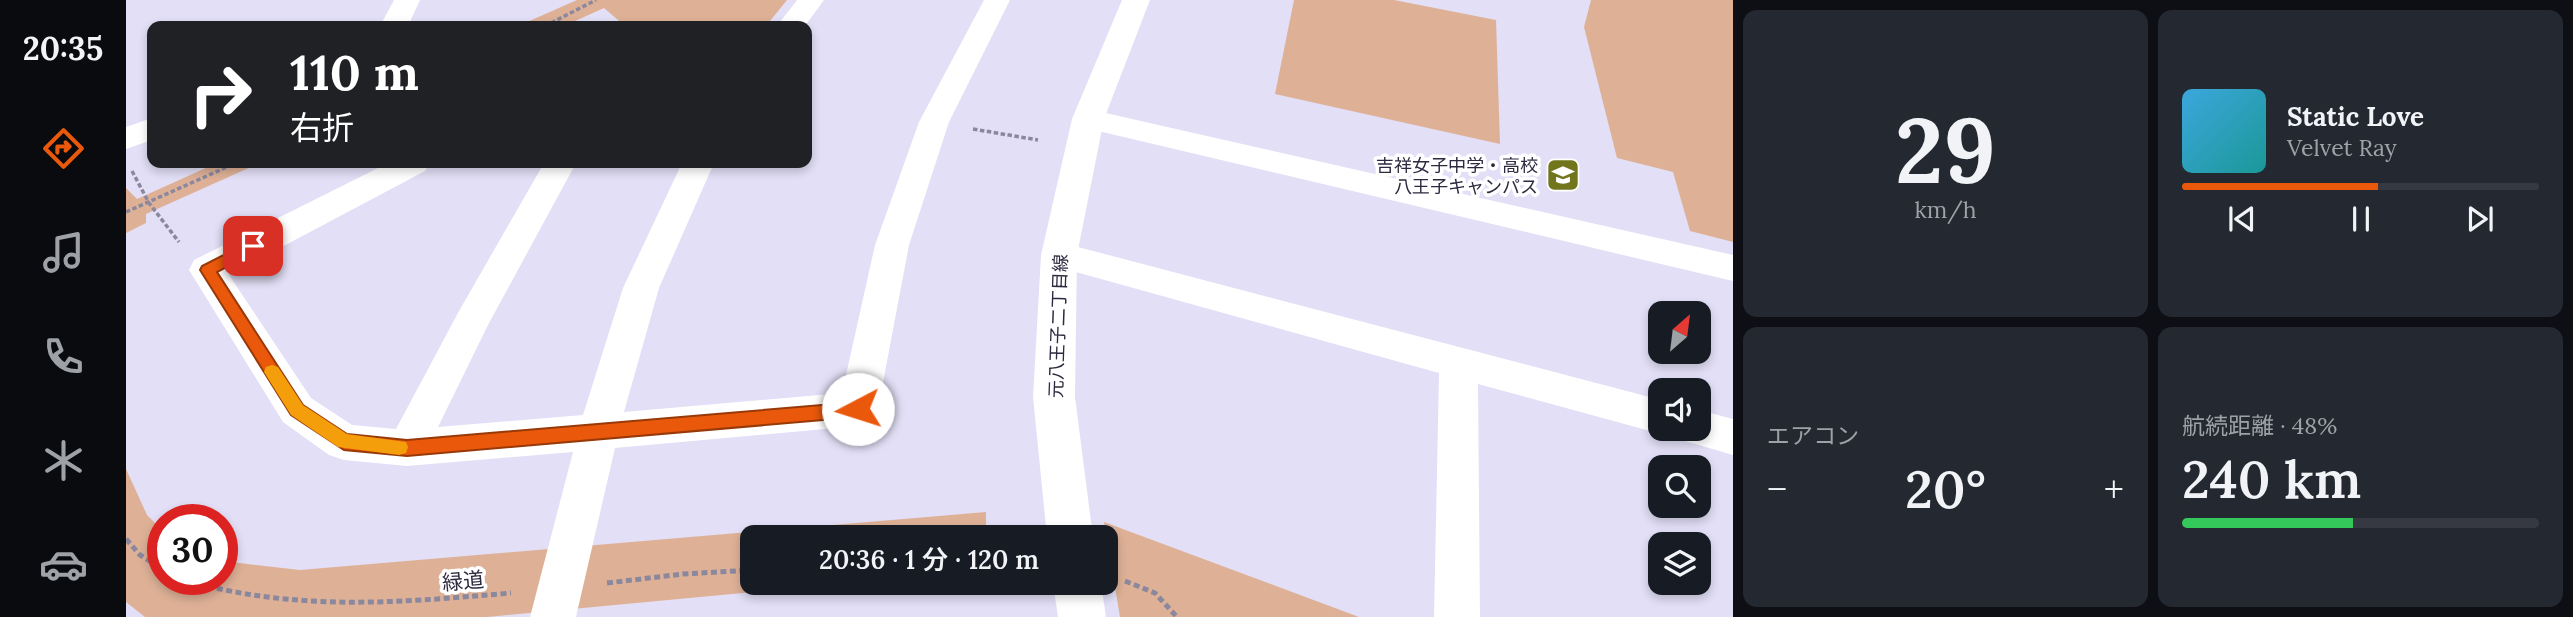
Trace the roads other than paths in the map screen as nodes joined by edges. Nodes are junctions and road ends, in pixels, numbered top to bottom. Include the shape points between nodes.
1 (407, 0) edge
2 (811, 0) edge
3 (998, 0) edge
4 (1136, 0) edge
5 (396, 21) edge
6 (795, 21) edge
7 (1088, 119) junction
8 (147, 130) edge
9 (126, 139) edge
10 (404, 168) edge
11 (557, 168) edge
12 (696, 168) edge
13 (1059, 256) junction
14 (1733, 268) edge
15 (1458, 363) junction
16 (1648, 414) edge
17 (1711, 431) edge
18 (598, 432) junction
19 (1733, 437) edge
20 (407, 448) junction
21 (1069, 525) edge
22 (1090, 595) edge
23 (555, 603) edge
24 (1082, 617) edge
25 (1457, 617) edge

1 - 5 street
2 - 6 street
3 - 18 street via 934,122 892,245 858,409
4 - 7 street, 元八王子二丁目線
7 - 13 street, 元八王子二丁目線
7 - 14 street
8 - 9 street
10 - 20 street via 207,270 297,410 344,442
11 - 20 street
12 - 18 street via 641,288
13 - 15 street
13 - 21 street, 元八王子二丁目線 via 1054,397
15 - 16 street
15 - 25 street
17 - 19 street
18 - 20 street
18 - 23 street
22 - 24 street

